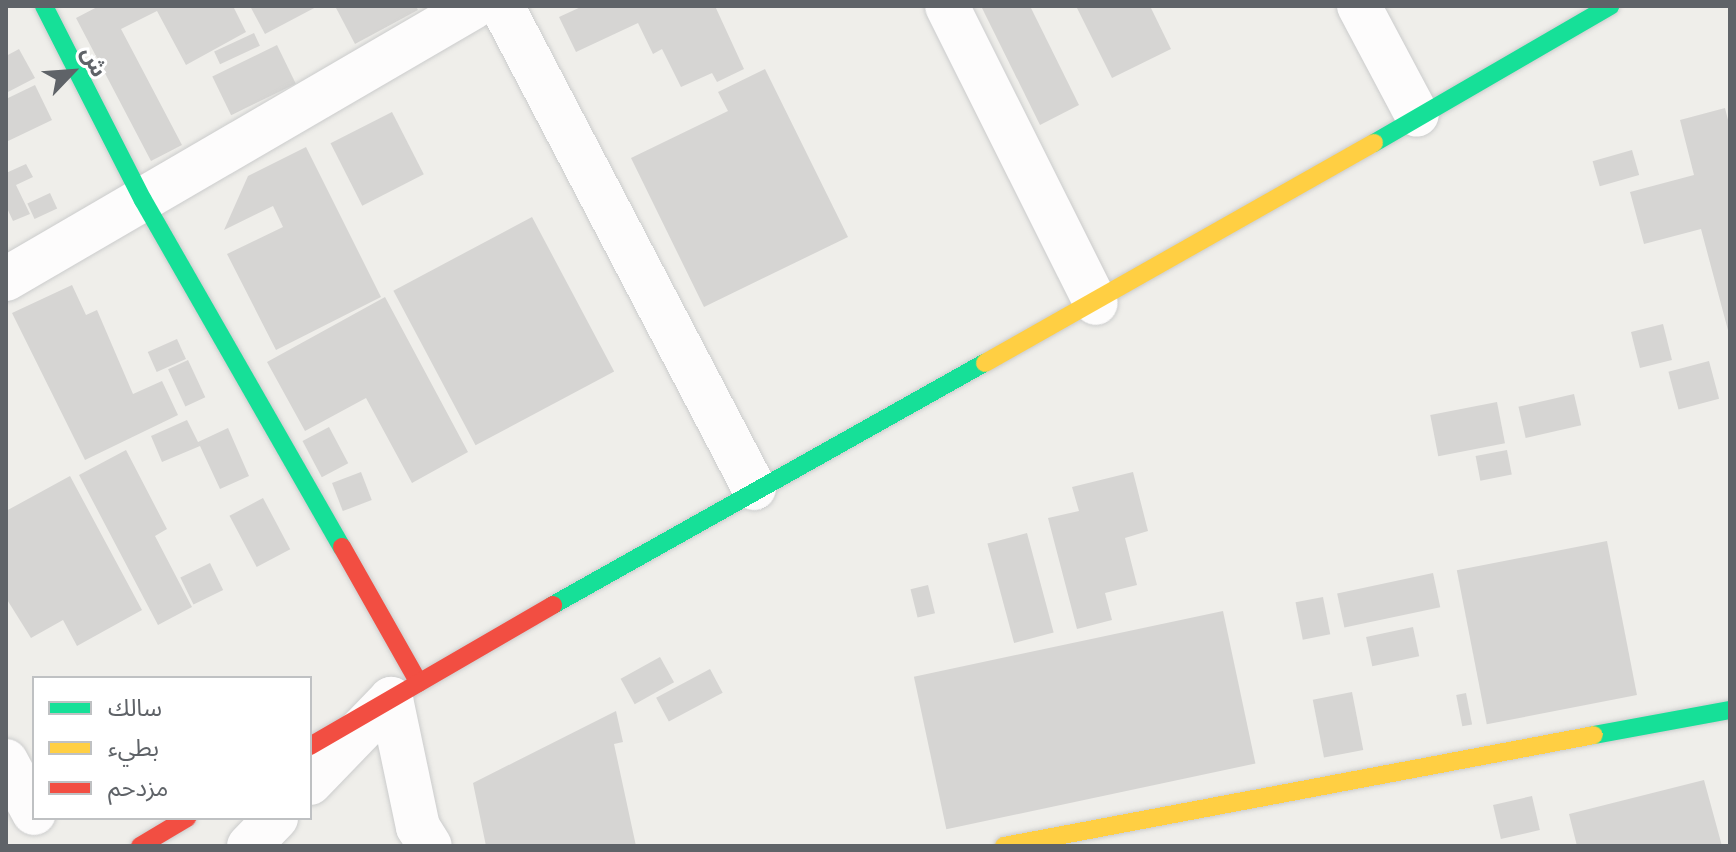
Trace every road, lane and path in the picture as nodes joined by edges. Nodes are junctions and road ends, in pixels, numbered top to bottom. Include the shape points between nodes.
1 (44, 6) edge
2 (475, 6) edge
3 (502, 6) edge
4 (947, 6) edge
5 (1359, 6) edge
6 (1610, 6) edge
7 (1417, 115) junction
8 (143, 200) junction
9 (6, 279) edge
10 (1096, 303) junction
11 (754, 488) junction
12 (405, 691) junction
13 (1730, 710) edge
14 (312, 745) edge
15 (6, 761) edge
16 (312, 781) edge
17 (32, 809) edge
18 (38, 820) edge
19 (184, 820) edge
20 (274, 820) edge
21 (52, 846) edge
22 (140, 846) edge
23 (249, 846) edge
24 (430, 846) edge
25 (1004, 846) edge

1 - 8 main road
2 - 8 street
3 - 11 street
4 - 10 street
5 - 7 street
6 - 7 main road
7 - 10 main road
8 - 9 street
8 - 12 main road
10 - 11 main road
11 - 12 main road
12 - 14 main road
12 - 16 street
12 - 24 street via 418,827
13 - 25 main road
15 - 17 street
18 - 21 street
19 - 22 main road
20 - 23 street

